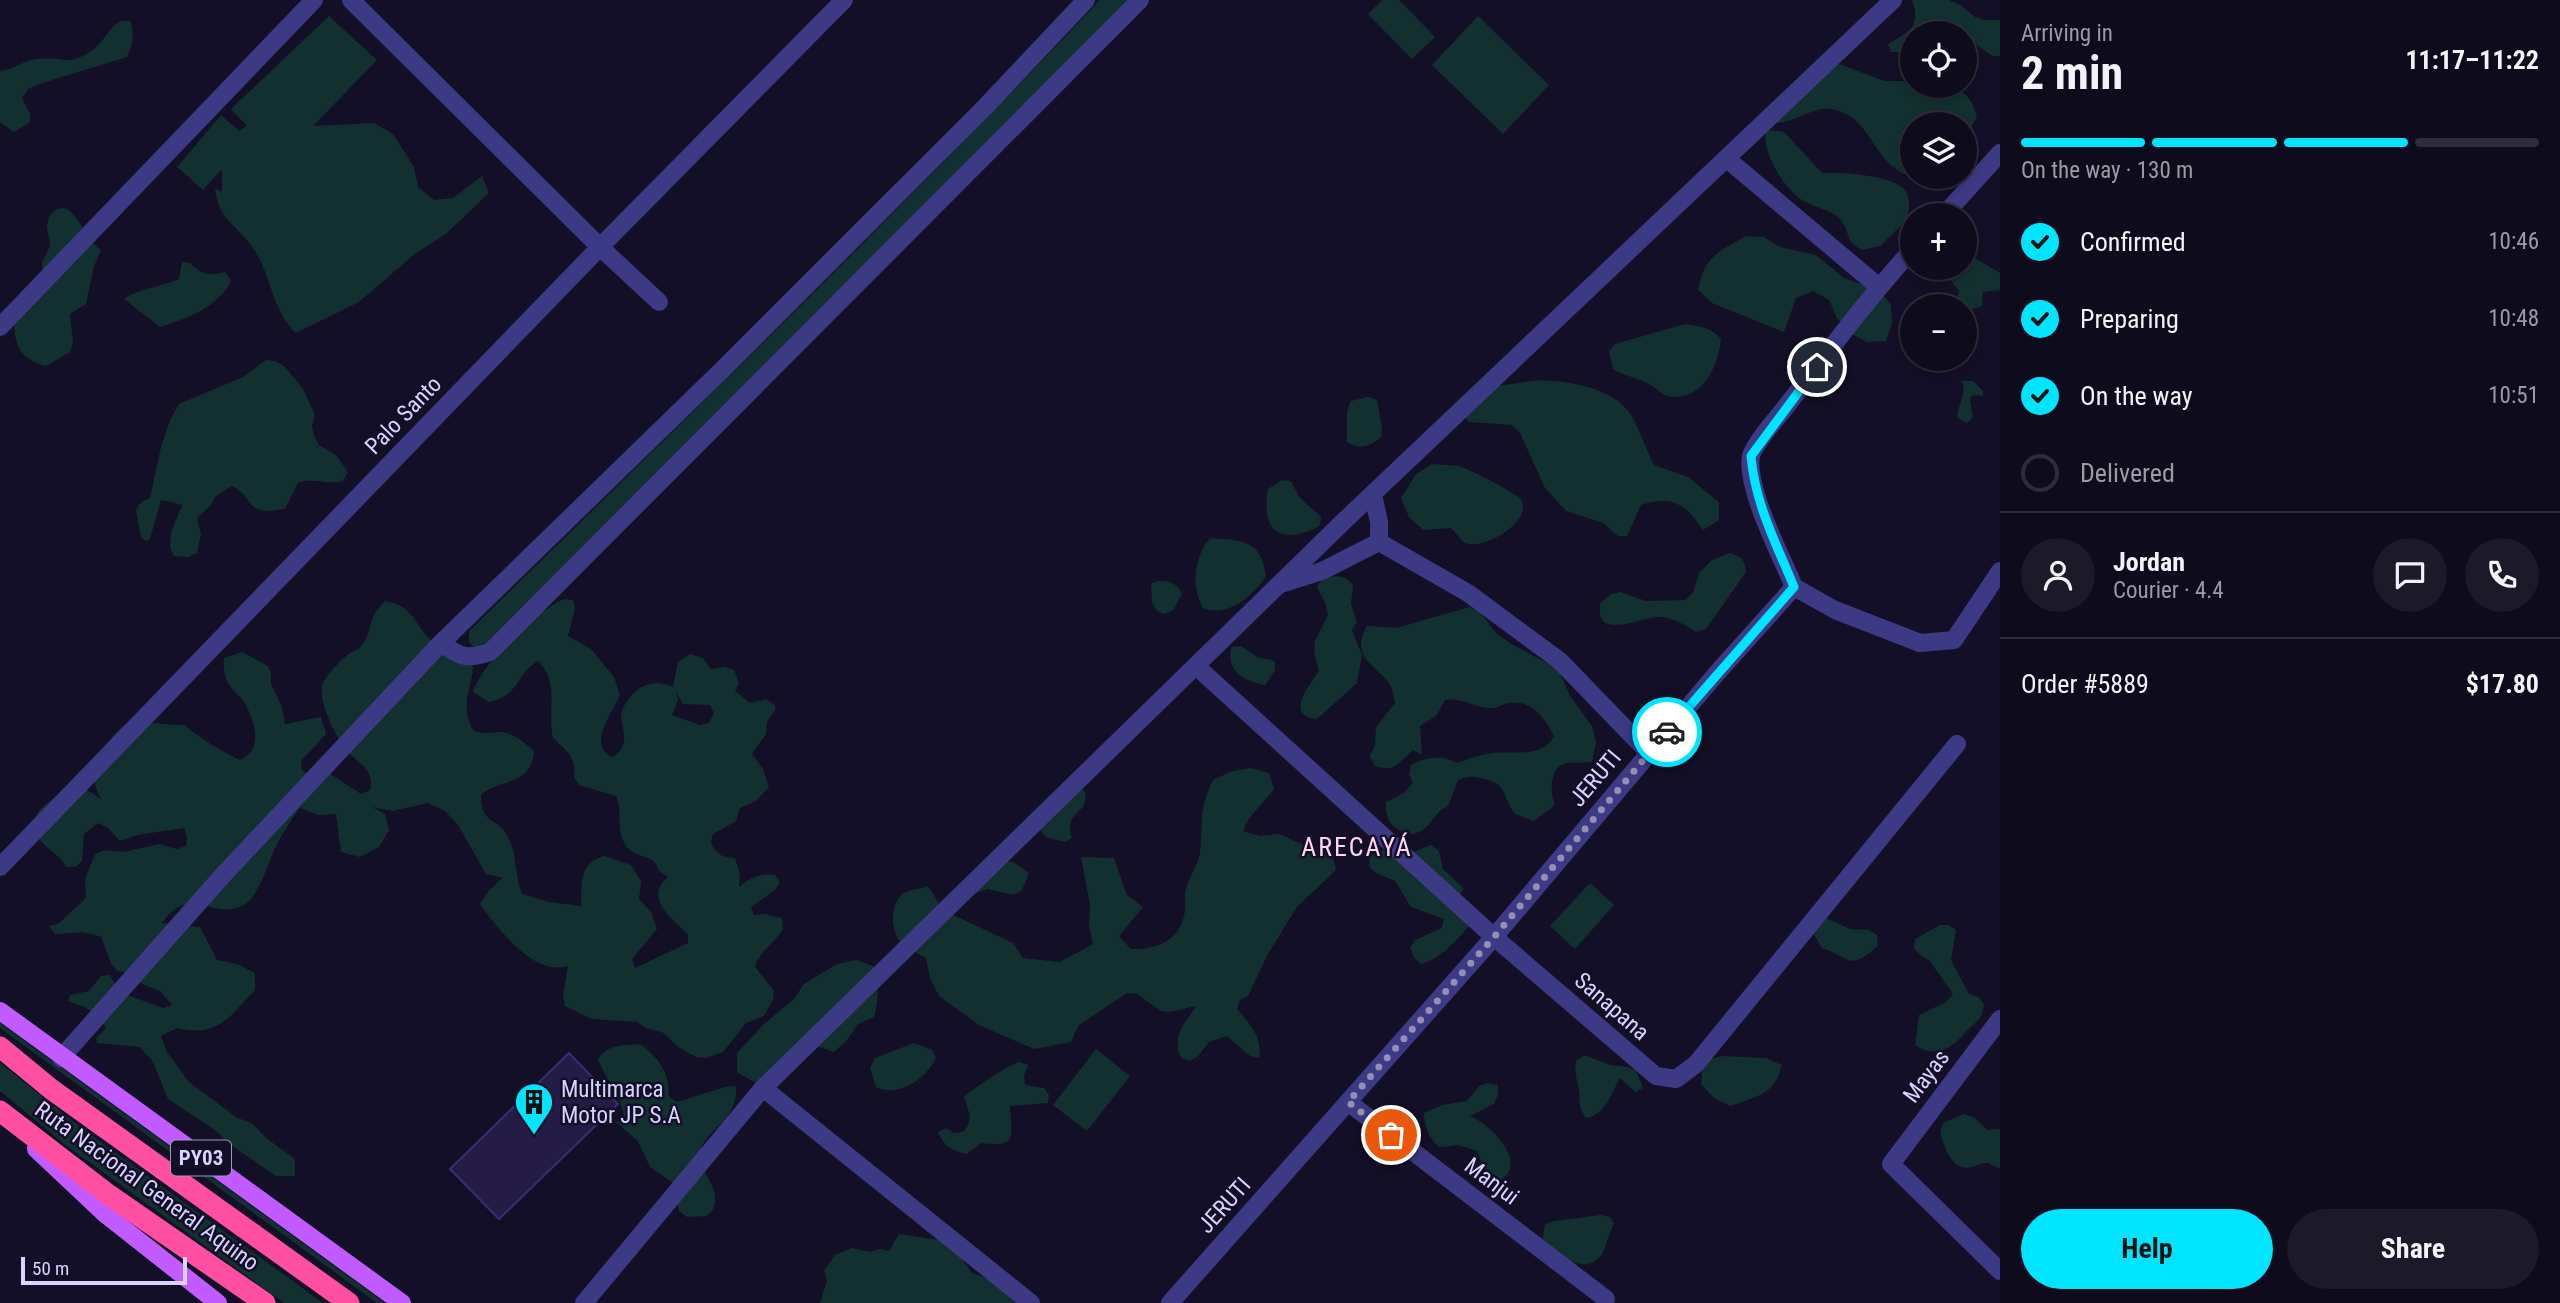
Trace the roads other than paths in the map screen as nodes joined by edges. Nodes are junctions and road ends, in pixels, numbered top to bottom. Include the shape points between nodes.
1 (314, 0) edge
2 (351, 0) edge
3 (844, 0) edge
4 (1086, 0) edge
5 (1140, 0) edge
6 (1893, 0) edge
7 (2000, 153) edge
8 (1727, 159) junction
9 (1955, 203) edge
10 (600, 247) junction
11 (1900, 264) edge
12 (1879, 287) junction
13 (659, 302) dead end
14 (0, 327) edge
15 (1373, 495) junction
16 (1379, 542) junction
17 (2000, 571) edge
18 (1280, 585) junction
19 (1794, 587) junction
20 (441, 643) junction
21 (1197, 667) junction
22 (1957, 744) dead end
23 (1648, 753) junction
24 (0, 867) edge
25 (1494, 937) junction
26 (0, 1011) edge
27 (2000, 1018) edge
28 (0, 1047) edge
29 (61, 1058) junction
30 (763, 1088) junction
31 (1348, 1102) junction
32 (0, 1113) edge
33 (2000, 1271) edge
34 (1606, 1299) dead end
35 (218, 1303) edge
36 (265, 1303) edge
37 (349, 1303) edge
38 (402, 1303) edge
39 (584, 1303) edge
40 (1031, 1303) edge
41 (1170, 1303) edge

1 - 14 street
2 - 10 street
3 - 10 street, Palo Santo
4 - 20 street via 722,370
5 - 20 street via 490,652 472,659
6 - 8 street
7 - 9 street
8 - 12 street
8 - 15 street
10 - 13 street
10 - 24 street, Palo Santo
11 - 12 street
12 - 19 street via 1751,456 1762,514
15 - 16 street
15 - 18 street
16 - 18 street via 1322,571
16 - 23 street via 1468,593 1560,661
17 - 19 street via 1954,640 1920,643 1835,610
18 - 21 street
19 - 23 street, JERUTI
20 - 29 street via 224,874
21 - 25 street, Sanapana
21 - 30 street
22 - 25 street, Sanapana via 1696,1064 1676,1079 1656,1076
23 - 25 street, JERUTI
25 - 31 street, JERUTI
26 - 29 main road, PY03
27 - 33 street, Mayas via 1891,1164
28 - 37 highway, Ruta Nacional General Aquino / PY03
29 - 38 main road, PY03
30 - 39 street
30 - 40 street
31 - 34 street, Manjui
31 - 41 street, JERUTI
32 - 35 main road via 105,1214
32 - 36 highway, Ruta Nacional General Aquino

